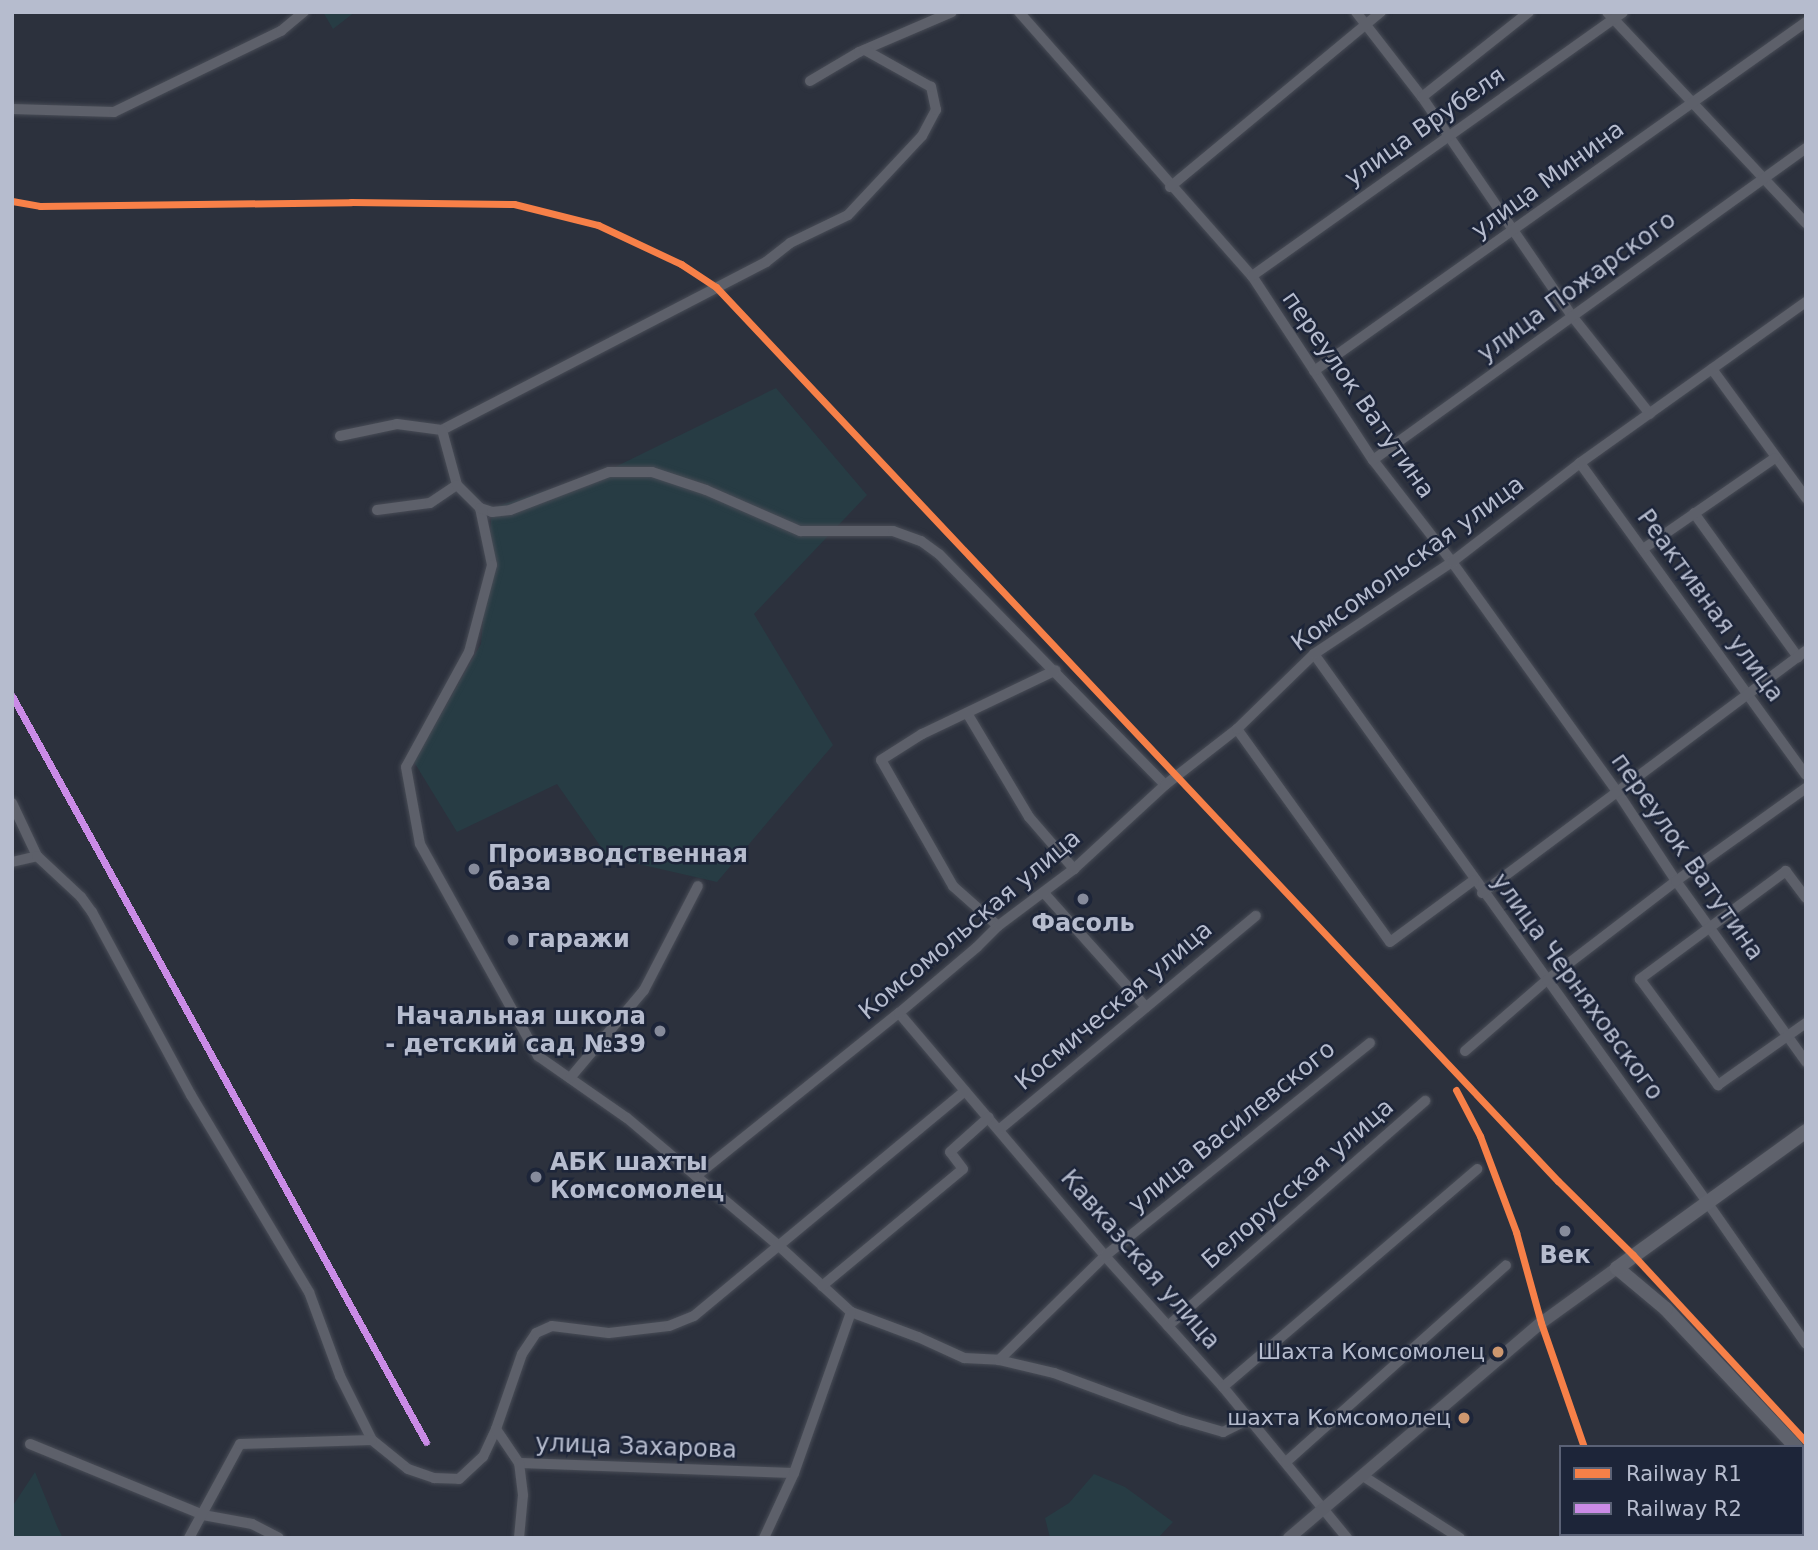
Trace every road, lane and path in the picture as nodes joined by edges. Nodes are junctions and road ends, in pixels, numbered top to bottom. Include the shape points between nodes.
1 (304, 12) edge
2 (952, 12) edge
3 (1019, 12) edge
4 (1356, 12) edge
5 (1381, 12) edge
6 (1529, 12) edge
7 (1623, 12) edge
8 (1610, 16) edge
9 (1806, 22) edge
10 (1365, 24) junction
11 (865, 50) junction
12 (810, 81) dead end
13 (1422, 97) junction
14 (1691, 103) junction
15 (12, 109) edge
16 (1448, 137) junction
17 (1806, 149) edge
18 (1765, 176) junction
19 (1170, 187) junction
20 (1806, 223) edge
21 (1515, 229) junction
22 (1252, 276) junction
23 (1806, 302) edge
24 (1572, 316) junction
25 (1712, 369) junction
26 (1314, 371) junction
27 (1650, 414) junction
28 (442, 430) junction
29 (340, 436) dead end
30 (1775, 458) junction
31 (1373, 460) junction
32 (1580, 463) junction
33 (457, 485) junction
34 (1806, 498) edge
35 (480, 509) junction
36 (377, 510) dead end
37 (1694, 513) junction
38 (1643, 549) junction
39 (1452, 562) junction
40 (1314, 654) junction
41 (1802, 654) edge
42 (1056, 670) junction
43 (1748, 694) junction
44 (967, 713) junction
45 (1237, 729) junction
46 (1806, 775) edge
47 (1165, 785) junction
48 (1806, 788) edge
49 (1618, 793) junction
50 (12, 803) edge
51 (37, 856) junction
52 (12, 862) edge
53 (1074, 869) junction
54 (1474, 880) junction
55 (1676, 881) junction
56 (698, 886) dead end
57 (1044, 893) junction
58 (1482, 893) junction
59 (1806, 898) edge
60 (1256, 916) dead end
61 (998, 926) junction
62 (1709, 928) junction
63 (1547, 981) junction
64 (1146, 1007) junction
65 (899, 1013) junction
66 (1806, 1023) edge
67 (1787, 1037) junction
68 (1370, 1043) dead end
69 (1465, 1051) dead end
70 (1806, 1062) edge
71 (570, 1078) junction
72 (965, 1091) junction
73 (1425, 1101) dead end
74 (989, 1117) junction
75 (1000, 1129) junction
76 (1806, 1131) edge
77 (1477, 1168) dead end
78 (696, 1176) junction
79 (1707, 1202) junction
80 (779, 1246) junction
81 (1105, 1256) junction
82 (1506, 1265) dead end
83 (1617, 1268) junction
84 (822, 1286) junction
85 (851, 1312) junction
86 (1168, 1326) junction
87 (1806, 1344) edge
88 (999, 1360) junction
89 (1223, 1387) junction
90 (1250, 1419) junction
91 (496, 1429) junction
92 (372, 1440) junction
93 (30, 1444) dead end
94 (1794, 1445) edge
95 (1286, 1462) junction
96 (519, 1463) junction
97 (793, 1473) junction
98 (1363, 1476) junction
99 (1324, 1508) junction
100 (203, 1515) junction
101 (189, 1538) edge
102 (279, 1538) edge
103 (519, 1538) edge
104 (764, 1538) edge
105 (1289, 1538) edge
106 (1347, 1538) edge
107 (1460, 1538) edge

1 - 15 street via 281,31 114,112
2 - 11 street
3 - 19 street, переулок Ватутина
4 - 10 street
5 - 10 street
6 - 13 street
7 - 8 street, улица Врубеля
8 - 14 street
8 - 16 street, улица Врубеля
9 - 14 street, улица Минина
10 - 13 street
10 - 19 street
11 - 12 street
11 - 28 street via 931,87 936,110 922,136 848,215
13 - 16 street
14 - 18 street
14 - 21 street, улица Минина
16 - 21 street
16 - 22 street, улица Врубеля
17 - 18 street, улица Пожарского
18 - 20 street
18 - 24 street, улица Пожарского
19 - 22 street, переулок Ватутина
21 - 24 street
21 - 26 street, улица Минина
22 - 26 street, переулок Ватутина
23 - 25 street, Комсомольская улица
24 - 27 street
24 - 31 street, улица Пожарского
25 - 27 street, Комсомольская улица
25 - 30 street
26 - 31 street, переулок Ватутина
27 - 32 street, Комсомольская улица
28 - 29 street via 397,424
28 - 33 street
30 - 34 street
30 - 37 street
31 - 39 street, переулок Ватутина
32 - 38 street, Реактивная улица
32 - 39 street, Комсомольская улица
33 - 35 street
33 - 36 street via 430,503
35 - 42 street via 510,510 609,472 652,472 800,531 892,531 921,541 939,554
35 - 71 street via 492,565 469,652 405,767 420,844 538,1056
37 - 38 street
37 - 41 street
38 - 43 street, Реактивная улица
39 - 40 street, Комсомольская улица
39 - 49 street, переулок Ватутина
40 - 45 street, Комсомольская улица
40 - 54 street, улица Черняховского
41 - 43 street
42 - 44 street
42 - 47 street
43 - 46 street, Реактивная улица
43 - 49 street
44 - 53 street via 1029,817
44 - 61 street via 881,760 953,886
45 - 47 street, Комсомольская улица
45 - 54 street via 1390,942
47 - 53 street, Комсомольская улица
48 - 55 street
49 - 55 street, переулок Ватутина
49 - 58 street
50 - 51 street
51 - 52 street
51 - 92 street via 92,912 191,1095 309,1292 340,1376
53 - 57 street, Комсомольская улица
54 - 58 street, улица Черняховского
55 - 62 street, переулок Ватутина
55 - 63 street
56 - 71 street via 644,990
57 - 61 street, Комсомольская улица
57 - 64 street
58 - 63 street, улица Черняховского
59 - 62 street via 1786,871
60 - 64 street, Космическая улица
61 - 65 street, Комсомольская улица
62 - 67 street, переулок Ватутина
62 - 67 street via 1640,979 1718,1085
63 - 69 street
63 - 79 street, улица Черняховского
64 - 75 street, Космическая улица
65 - 72 street, Кавказская улица
65 - 78 street, Комсомольская улица
66 - 67 street
67 - 70 street, переулок Ватутина
68 - 81 street, улица Василевского
71 - 78 street via 628,1118
72 - 74 street, Кавказская улица
72 - 80 street
73 - 86 street, Белорусская улица
74 - 75 street, Кавказская улица
74 - 84 street via 950,1152 963,1169
75 - 81 street, Кавказская улица
76 - 79 main road
77 - 89 street
78 - 80 street
79 - 83 main road
79 - 87 street, улица Черняховского
80 - 84 street
80 - 91 street via 694,1315 669,1326 609,1333 552,1326 536,1333 522,1354
81 - 86 street, Кавказская улица
81 - 88 street, улица Василевского
82 - 95 street
83 - 94 main road via 1666,1309
83 - 98 street via 1541,1323
84 - 85 street
85 - 88 street via 964,1358
85 - 97 street
86 - 89 street, Кавказская улица
88 - 90 street via 1054,1373 1223,1432
89 - 90 street, Кавказская улица
90 - 95 street, Кавказская улица
91 - 92 street via 483,1457 459,1479 434,1478 408,1469
91 - 96 street, улица Захарова
92 - 100 street via 240,1444
93 - 100 street
95 - 99 street, Кавказская улица
96 - 97 street, улица Захарова
96 - 103 street via 523,1495
97 - 104 street
98 - 99 street
98 - 107 street
99 - 105 street
99 - 106 street, Кавказская улица
100 - 101 street
100 - 102 street via 252,1524

